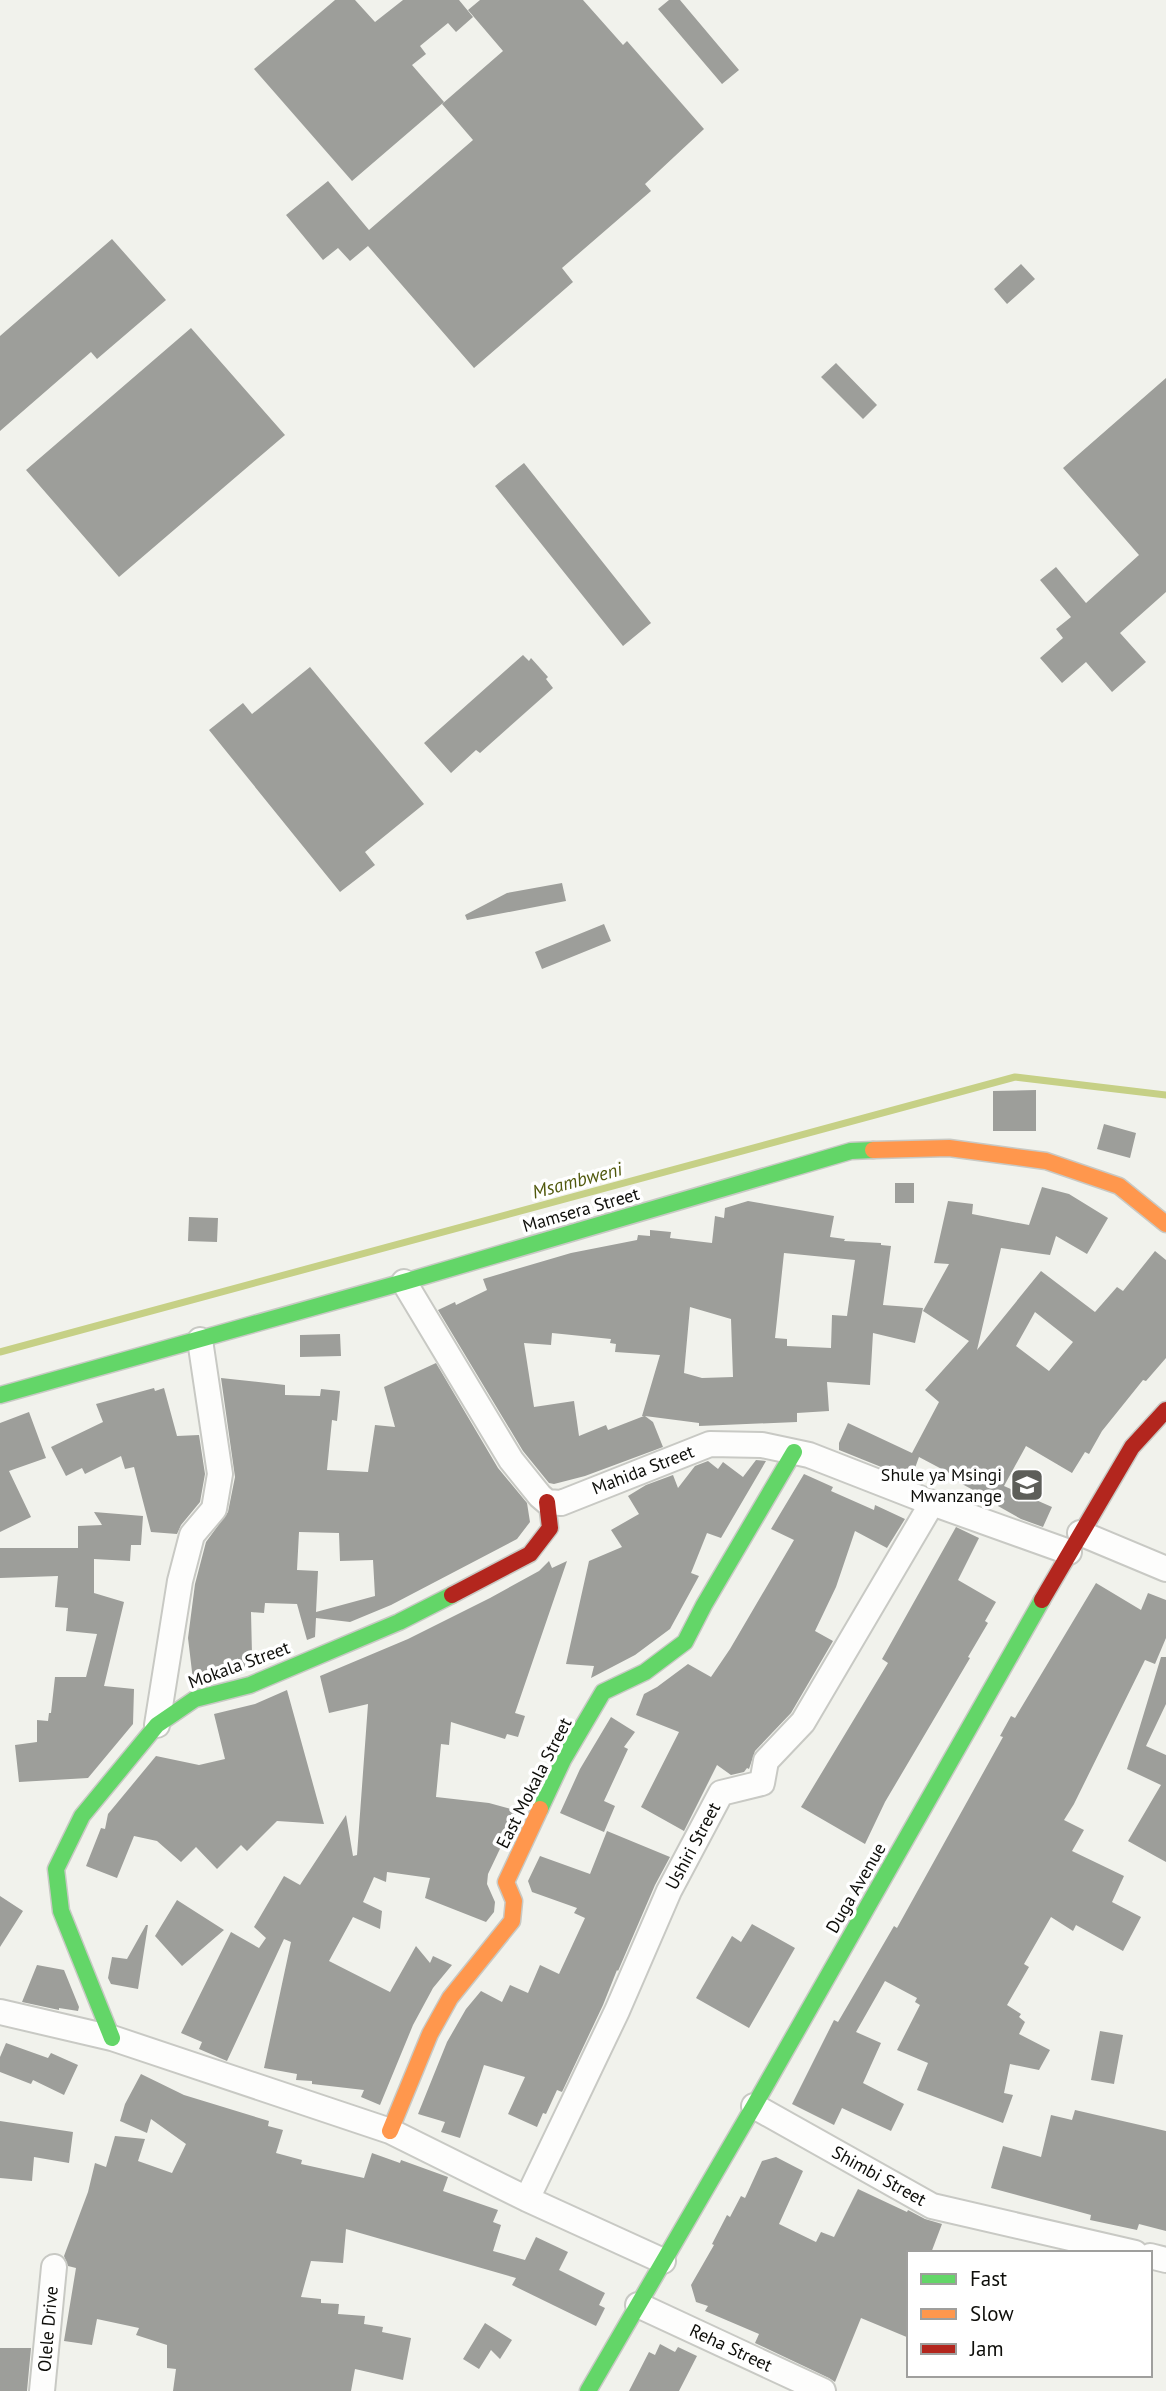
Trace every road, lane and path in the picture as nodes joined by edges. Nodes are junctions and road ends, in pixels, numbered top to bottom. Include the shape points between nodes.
1 (1166, 1224) edge
2 (404, 1282) junction
3 (200, 1340) junction
4 (0, 1395) edge
5 (1166, 1410) edge
6 (794, 1452) junction
7 (547, 1502) junction
8 (932, 1503) junction
9 (1075, 1543) junction
10 (1166, 1569) edge
11 (157, 1724) junction
12 (0, 2012) edge
13 (112, 2038) junction
14 (754, 2106) junction
15 (390, 2131) junction
16 (527, 2199) junction
17 (1126, 2251) edge
18 (663, 2261) junction
19 (54, 2267) dead end
20 (638, 2305) junction
21 (42, 2391) edge
22 (588, 2391) edge
23 (823, 2391) edge

1 - 2 street, Mamsera Street via 1119,1186 1046,1161 949,1148 851,1151
2 - 3 street, Mamsera Street
2 - 7 street via 511,1460
3 - 4 street, Mamsera Street
3 - 11 street via 220,1474 214,1509 192,1535 180,1581
5 - 9 street, Duga Avenue via 1132,1447
6 - 7 street, Mahida Street via 762,1445 710,1444 561,1503
6 - 8 street, Mahida Street
6 - 15 street, East Mokala Street via 685,1642 645,1672 603,1692 563,1760 506,1882 514,1894 512,1921 450,1998
7 - 11 street, Mokala Street via 550,1528 530,1554 399,1622 250,1685 195,1699
8 - 9 street, Mahida Street
8 - 16 street, Ushiri Street via 803,1722 766,1761 762,1783 721,1793 669,1891
9 - 10 street, Mahida Street
9 - 14 street, Duga Avenue
11 - 13 street, Mokala Street via 82,1816 56,1869 61,1911
12 - 13 street
13 - 15 street
14 - 17 street, Shimbi Street via 932,2206
14 - 18 street, Duga Avenue
15 - 16 street
16 - 18 street
18 - 20 street, Duga Avenue
19 - 21 street, Olele Drive
20 - 22 street, Duga Avenue
20 - 23 street, Reha Street

